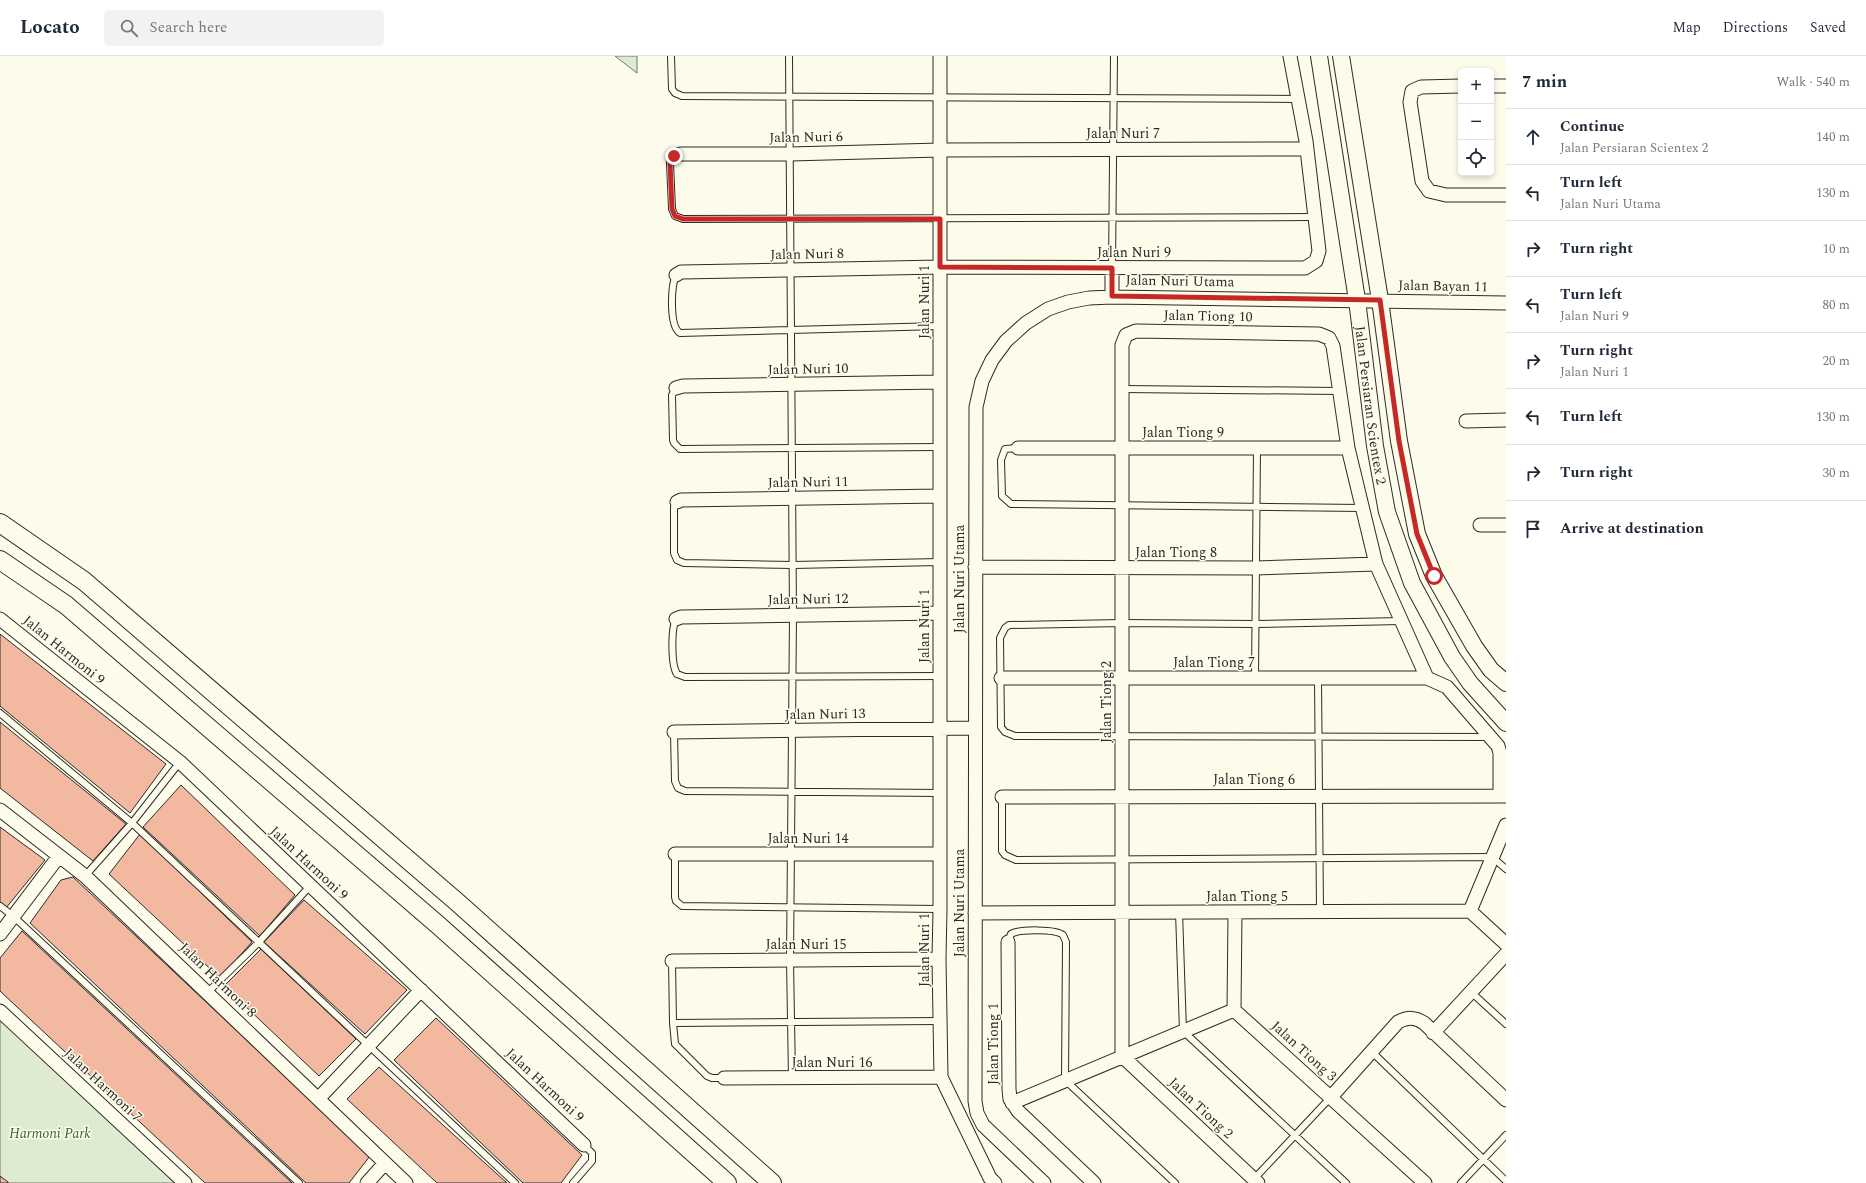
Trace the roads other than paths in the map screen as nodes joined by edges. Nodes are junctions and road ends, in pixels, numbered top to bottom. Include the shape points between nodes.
1 (672, 56) edge
2 (789, 56) edge
3 (940, 56) edge
4 (1114, 56) edge
5 (1290, 56) edge
6 (1319, 56) edge
7 (1341, 56) edge
8 (1458, 86) edge
9 (1494, 86) edge
10 (1506, 86) edge
11 (789, 96) junction
12 (940, 97) junction
13 (1113, 98) junction
14 (1298, 99) junction
15 (1113, 149) junction
16 (1307, 149) junction
17 (940, 150) junction
18 (790, 154) junction
19 (674, 156) joint
20 (1506, 195) edge
21 (1316, 217) junction
22 (1113, 218) junction
23 (790, 219) junction
24 (940, 219) junction
25 (940, 267) junction
26 (1112, 268) junction
27 (791, 270) junction
28 (676, 275) joint
29 (1112, 296) junction
30 (1357, 300) junction
31 (1380, 300) junction
32 (1506, 303) edge
33 (940, 326) junction
34 (791, 330) junction
35 (1122, 348) joint
36 (940, 382) junction
37 (791, 385) junction
38 (676, 388) joint
39 (1122, 389) junction
40 (1339, 391) junction
41 (1506, 420) edge
42 (1466, 421) dead end
43 (940, 447) junction
44 (1018, 448) joint
45 (1122, 448) junction
46 (1257, 448) junction
47 (1348, 448) junction
48 (792, 449) junction
49 (940, 496) junction
50 (792, 499) junction
51 (677, 502) joint
52 (1121, 505) junction
53 (1256, 507) junction
54 (1362, 508) junction
55 (0, 523) edge
56 (1480, 525) dead end
57 (1506, 525) edge
58 (0, 560) edge
59 (940, 562) junction
60 (1376, 564) junction
61 (793, 565) junction
62 (976, 567) junction
63 (1121, 568) junction
64 (1255, 568) junction
65 (940, 613) junction
66 (793, 616) junction
67 (0, 619) edge
68 (676, 619) joint
69 (1401, 621) junction
70 (1122, 623) junction
71 (1255, 624) junction
72 (940, 676) junction
73 (792, 677) junction
74 (1001, 678) junction
75 (1122, 678) junction
76 (1318, 678) junction
77 (1427, 678) junction
78 (1255, 679) junction
79 (1506, 683) edge
80 (0, 713) edge
81 (1506, 723) edge
82 (975, 728) junction
83 (940, 729) junction
84 (792, 731) junction
85 (674, 732) joint
86 (1122, 737) junction
87 (1319, 737) junction
88 (1491, 737) junction
89 (180, 762) junction
90 (792, 792) junction
91 (940, 792) junction
92 (1122, 795) junction
93 (1319, 795) junction
94 (1503, 795) edge
95 (1002, 797) joint
96 (0, 810) edge
97 (132, 823) junction
98 (1506, 825) edge
99 (792, 853) junction
100 (675, 854) joint
101 (940, 854) junction
102 (59, 856) junction
103 (1492, 857) junction
104 (1320, 858) junction
105 (1122, 859) junction
106 (1506, 869) edge
107 (85, 876) junction
108 (310, 886) junction
109 (0, 906) edge
110 (792, 908) junction
111 (940, 909) junction
112 (1320, 911) junction
113 (1470, 911) junction
114 (1121, 912) junction
115 (1179, 912) junction
116 (1235, 912) junction
117 (975, 913) junction
118 (13, 916) junction
119 (0, 934) edge
120 (259, 942) junction
121 (1008, 942) joint
122 (1506, 944) edge
123 (1506, 954) edge
124 (939, 959) junction
125 (790, 960) junction
126 (672, 961) joint
127 (421, 990) junction
128 (1471, 992) junction
129 (208, 993) junction
130 (1234, 1010) junction
131 (0, 1011) edge
132 (940, 1021) junction
133 (791, 1022) junction
134 (673, 1023) junction
135 (1506, 1024) edge
136 (1183, 1031) junction
137 (1433, 1033) junction
138 (369, 1045) junction
139 (1372, 1052) junction
140 (1122, 1056) junction
141 (941, 1077) junction
142 (724, 1078) joint
143 (792, 1078) junction
144 (1065, 1080) junction
145 (1331, 1097) junction
146 (319, 1098) junction
147 (1506, 1100) edge
148 (1012, 1103) junction
149 (1506, 1135) edge
150 (1296, 1136) junction
151 (584, 1145) joint
152 (1482, 1159) junction
153 (385, 1163) junction
154 (1506, 1180) edge
155 (181, 1182) edge
156 (990, 1182) edge
157 (1254, 1182) edge
158 (299, 1183) edge
159 (367, 1183) edge
160 (406, 1183) edge
161 (515, 1183) edge
162 (573, 1183) edge
163 (726, 1183) edge
164 (772, 1183) edge
165 (1044, 1183) edge
166 (1094, 1183) edge
167 (1175, 1183) edge
168 (1346, 1183) edge
169 (1425, 1183) edge
170 (1461, 1183) edge

1 - 11 lane via 672,89 678,95
2 - 11 lane
3 - 12 street, Jalan Nuri 1
4 - 13 lane
5 - 14 street
6 - 30 street, Jalan Persiaran Scientex 2
7 - 31 street, Jalan Persiaran Scientex 2
8 - 20 street via 1421,87 1412,91 1410,102 1422,181 1429,191 1446,196
9 - 10 street
11 - 12 lane
11 - 18 lane
12 - 13 lane
12 - 17 street, Jalan Nuri 1
13 - 14 lane
13 - 15 lane
14 - 16 street
15 - 16 street, Jalan Nuri 7
15 - 17 street, Jalan Nuri 7
15 - 22 lane
16 - 21 street
17 - 18 street, Jalan Nuri 6
17 - 24 street, Jalan Nuri 1
18 - 19 street, Jalan Nuri 6
18 - 23 lane
19 - 23 lane via 670,163 672,209 675,216
21 - 22 lane
21 - 26 street, Jalan Nuri 9 via 1319,251 1316,261 1302,268
22 - 24 lane
22 - 26 lane
23 - 24 lane
23 - 27 lane
24 - 25 street, Jalan Nuri 1
25 - 26 street, Jalan Nuri 9
25 - 27 street, Jalan Nuri 8
25 - 33 street, Jalan Nuri 1
26 - 29 street
27 - 28 street, Jalan Nuri 8 via 681,272
27 - 34 lane
28 - 34 lane via 672,282 673,323 676,331 680,333
29 - 30 street, Jalan Nuri Utama
29 - 62 street, Jalan Nuri Utama via 1068,302 1048,309 1026,323 1006,341 992,360 982,381 976,408
30 - 31 street, Jalan Nuri Utama
30 - 81 street, Jalan Persiaran Scientex 2 via 1375,446 1387,512 1412,583 1452,657 1470,683
31 - 32 street, Jalan Bayan 11
31 - 79 street, Jalan Persiaran Scientex 2 via 1399,441 1417,534 1434,576 1474,646 1491,670
33 - 34 lane
33 - 36 street, Jalan Nuri 1
34 - 37 lane
35 - 39 street, Jalan Tiong 2
35 - 40 street, Jalan Tiong 10 via 1126,335 1136,331 1324,335 1332,342
36 - 37 street, Jalan Nuri 10
36 - 43 street, Jalan Nuri 1
37 - 38 street, Jalan Nuri 10
37 - 48 lane
38 - 48 lane via 672,395 673,440 680,449
39 - 40 lane
39 - 45 street, Jalan Tiong 2
40 - 47 street
41 - 42 street
43 - 48 lane
43 - 49 street, Jalan Nuri 1
44 - 45 street, Jalan Tiong 9
44 - 52 lane via 1005,450 1001,460 1002,496 1011,504
45 - 46 street, Jalan Tiong 9
45 - 52 street, Jalan Tiong 2
46 - 47 street, Jalan Tiong 9
46 - 53 lane
47 - 54 street
48 - 50 lane
49 - 50 street, Jalan Nuri 11
49 - 59 street, Jalan Nuri 1
50 - 51 street, Jalan Nuri 11
50 - 61 lane
51 - 61 lane via 674,507 674,557 680,562
52 - 53 lane
52 - 63 street, Jalan Tiong 2
53 - 54 lane
53 - 64 lane
54 - 60 street
55 - 164 main road via 90,587 457,902
56 - 57 street
58 - 163 main road via 72,610 437,924
59 - 61 lane
59 - 65 street, Jalan Nuri 1
60 - 64 street, Jalan Tiong 8
60 - 69 street
61 - 66 lane
62 - 63 street, Jalan Tiong 8
62 - 82 street, Jalan Nuri Utama
63 - 64 street, Jalan Tiong 8
63 - 70 street, Jalan Tiong 2
64 - 71 lane
65 - 66 street, Jalan Nuri 12
65 - 72 street, Jalan Nuri 1
66 - 68 street, Jalan Nuri 12
66 - 73 lane
67 - 89 street, Jalan Harmoni 9
68 - 73 lane via 672,625 674,667 677,674
69 - 71 lane
69 - 77 street
70 - 71 lane
70 - 74 lane via 1009,625 1004,628 1000,638
70 - 75 street, Jalan Tiong 2
71 - 78 lane
72 - 73 lane
72 - 83 street, Jalan Nuri 1
73 - 84 lane
74 - 75 street, Jalan Tiong 7
74 - 86 lane via 1000,722 1004,732 1009,735
75 - 78 street, Jalan Tiong 7
75 - 86 street, Jalan Tiong 2
76 - 77 street, Jalan Tiong 7
76 - 78 street, Jalan Tiong 7
76 - 87 lane
77 - 88 street via 1448,687
80 - 97 lane
82 - 83 street, Jalan Nuri 13
82 - 117 street, Jalan Nuri Utama
83 - 84 street, Jalan Nuri 13
83 - 91 street, Jalan Nuri 1
84 - 85 street, Jalan Nuri 13
84 - 90 lane
85 - 90 lane via 675,781 681,790
86 - 87 lane
86 - 92 street, Jalan Tiong 2
87 - 88 lane
87 - 93 lane
88 - 94 street via 1500,753
89 - 97 lane
89 - 108 street, Jalan Harmoni 9
90 - 91 lane
90 - 99 lane
91 - 101 street, Jalan Nuri 1
92 - 93 street, Jalan Tiong 6
92 - 95 street, Jalan Tiong 6
92 - 105 street, Jalan Tiong 2
93 - 94 street, Jalan Tiong 6
93 - 104 lane
95 - 105 lane via 1001,845 1005,856 1010,859
96 - 102 street, Jalan Harmoni 8
97 - 107 lane
97 - 120 lane
98 - 103 street
99 - 100 street, Jalan Nuri 14
99 - 101 street, Jalan Nuri 14
99 - 110 lane
100 - 110 lane via 675,897 682,906
101 - 111 street, Jalan Nuri 1
102 - 107 street, Jalan Harmoni 8
102 - 118 street
103 - 104 lane
103 - 106 lane
103 - 113 street
104 - 105 lane
104 - 112 lane
105 - 114 street, Jalan Tiong 2
107 - 129 street, Jalan Harmoni 8
108 - 120 lane
108 - 127 street, Jalan Harmoni 9
109 - 118 lane
110 - 111 lane
110 - 125 lane
111 - 124 street, Jalan Nuri 1
112 - 113 street, Jalan Tiong 5
112 - 116 street, Jalan Tiong 5
113 - 122 street
114 - 115 street, Jalan Tiong 5
114 - 117 street, Jalan Tiong 5
114 - 140 street, Jalan Tiong 2
115 - 116 street, Jalan Tiong 5
115 - 136 lane
116 - 130 street
117 - 165 street, Jalan Nuri Utama via 975,1107 980,1120 988,1130
118 - 119 street
118 - 158 lane
120 - 129 lane
120 - 138 lane
121 - 144 lane via 1012,934 1019,931 1060,932 1065,938
121 - 148 street, Jalan Tiong 1 via 1009,1089
123 - 128 street
124 - 125 street, Jalan Nuri 15
124 - 132 street, Jalan Nuri 1
125 - 126 street, Jalan Nuri 15
125 - 133 lane
126 - 134 lane
127 - 138 street
127 - 151 street, Jalan Harmoni 9
128 - 135 lane
128 - 137 street
129 - 146 street, Jalan Harmoni 8
130 - 136 street
130 - 145 street, Jalan Tiong 3
131 - 155 street, Jalan Harmoni 7
132 - 133 lane
132 - 141 street, Jalan Nuri 1
133 - 134 lane
133 - 143 lane
134 - 142 lane via 676,1046 707,1076
136 - 140 street
136 - 150 lane
137 - 139 street via 1418,1019 1406,1018 1398,1022
137 - 147 street
138 - 146 street
138 - 161 lane
139 - 145 street
139 - 152 lane
140 - 144 street
140 - 157 street, Jalan Tiong 2
141 - 143 street, Jalan Nuri 16
141 - 156 street, Jalan Nuri 1
142 - 143 street, Jalan Nuri 16
144 - 148 street
144 - 167 lane
145 - 150 lane
145 - 169 street, Jalan Tiong 3
146 - 153 street, Jalan Harmoni 8
148 - 166 street
149 - 152 lane
150 - 157 lane
150 - 168 lane
151 - 162 lane via 592,1153 592,1161
152 - 154 lane
152 - 170 lane
153 - 159 street
153 - 160 street, Jalan Harmoni 8

